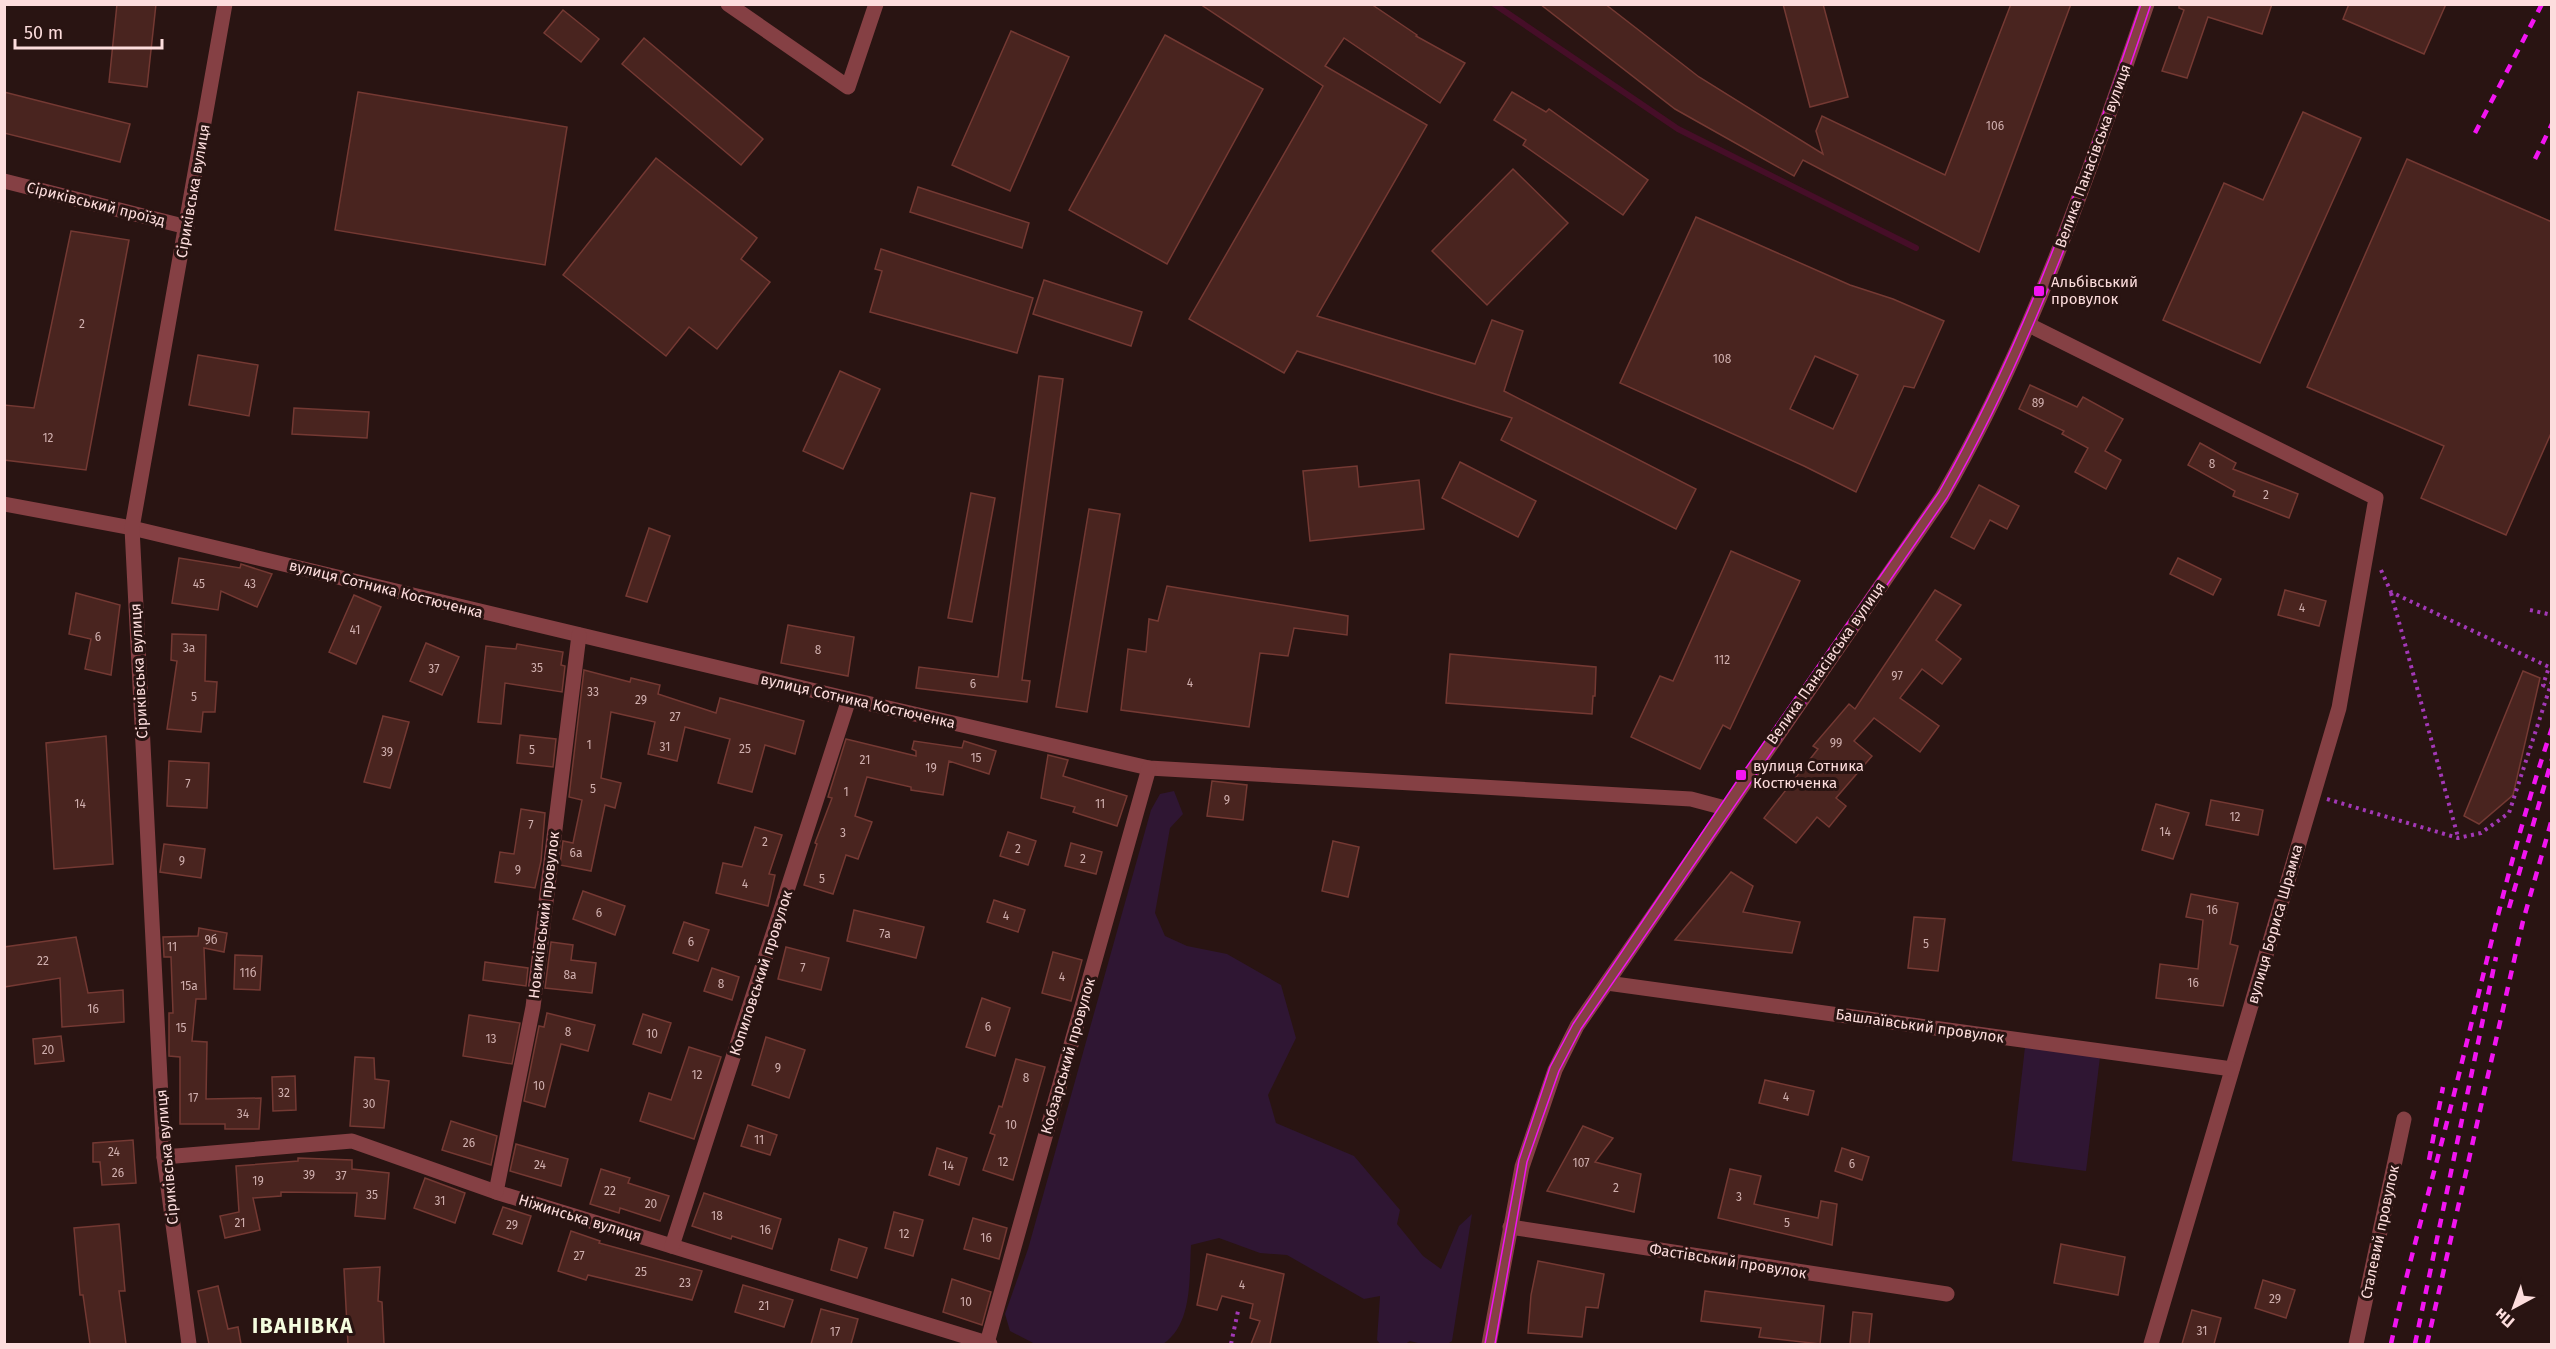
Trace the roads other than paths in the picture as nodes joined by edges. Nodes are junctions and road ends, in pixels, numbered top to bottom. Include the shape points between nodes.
1 (225, 4) edge
2 (728, 4) edge
3 (876, 4) edge
4 (2147, 4) edge
5 (4, 182) edge
6 (187, 227) junction
7 (2029, 325) junction
8 (4, 504) edge
9 (132, 528) junction
10 (579, 635) junction
11 (849, 699) junction
12 (1149, 768) junction
13 (1725, 808) junction
14 (1607, 983) junction
15 (2232, 1069) junction
16 (2404, 1119) dead end
17 (164, 1157) junction
18 (496, 1192) junction
19 (1510, 1227) junction
20 (672, 1246) junction
21 (1947, 1294) dead end
22 (189, 1344) edge
23 (989, 1344) edge
24 (1490, 1344) edge
25 (2151, 1344) edge
26 (2356, 1344) edge

1 - 6 street, Сіриківська вулиця
2 - 3 street via 848,87
4 - 7 street, Велика Панасівська вулиця via 2092,166
5 - 6 street, Сіриківський проїзд
6 - 9 street, Сіриківська вулиця
7 - 13 street, Велика Панасівська вулиця via 1942,496
7 - 15 street, вулиця Бориса Шрамка via 2376,498 2339,708
8 - 9 street, вулиця Сотника Костюченка
9 - 10 street, вулиця Сотника Костюченка
9 - 17 street, Сіриківська вулиця
10 - 11 street, вулиця Сотника Костюченка
10 - 18 street, Новиківський провулок via 533,1007
11 - 12 street, вулиця Сотника Костюченка
11 - 20 street, Копиловський провулок
12 - 13 street, вулиця Сотника Костюченка via 1691,799
12 - 23 street, Кобзарський провулок
13 - 14 street, Велика Панасівська вулиця
14 - 15 street, Башлаївський провулок
14 - 19 street, Велика Панасівська вулиця via 1577,1026 1555,1070 1522,1167
15 - 25 street, вулиця Бориса Шрамка
16 - 26 street, Сталевий провулок
17 - 18 street, Ніжинська вулиця via 352,1141
17 - 22 street, Сіриківська вулиця
18 - 20 street, Ніжинська вулиця
19 - 21 street, Фастівський провулок
19 - 24 street, Велика Панасівська вулиця
20 - 23 street, Ніжинська вулиця

